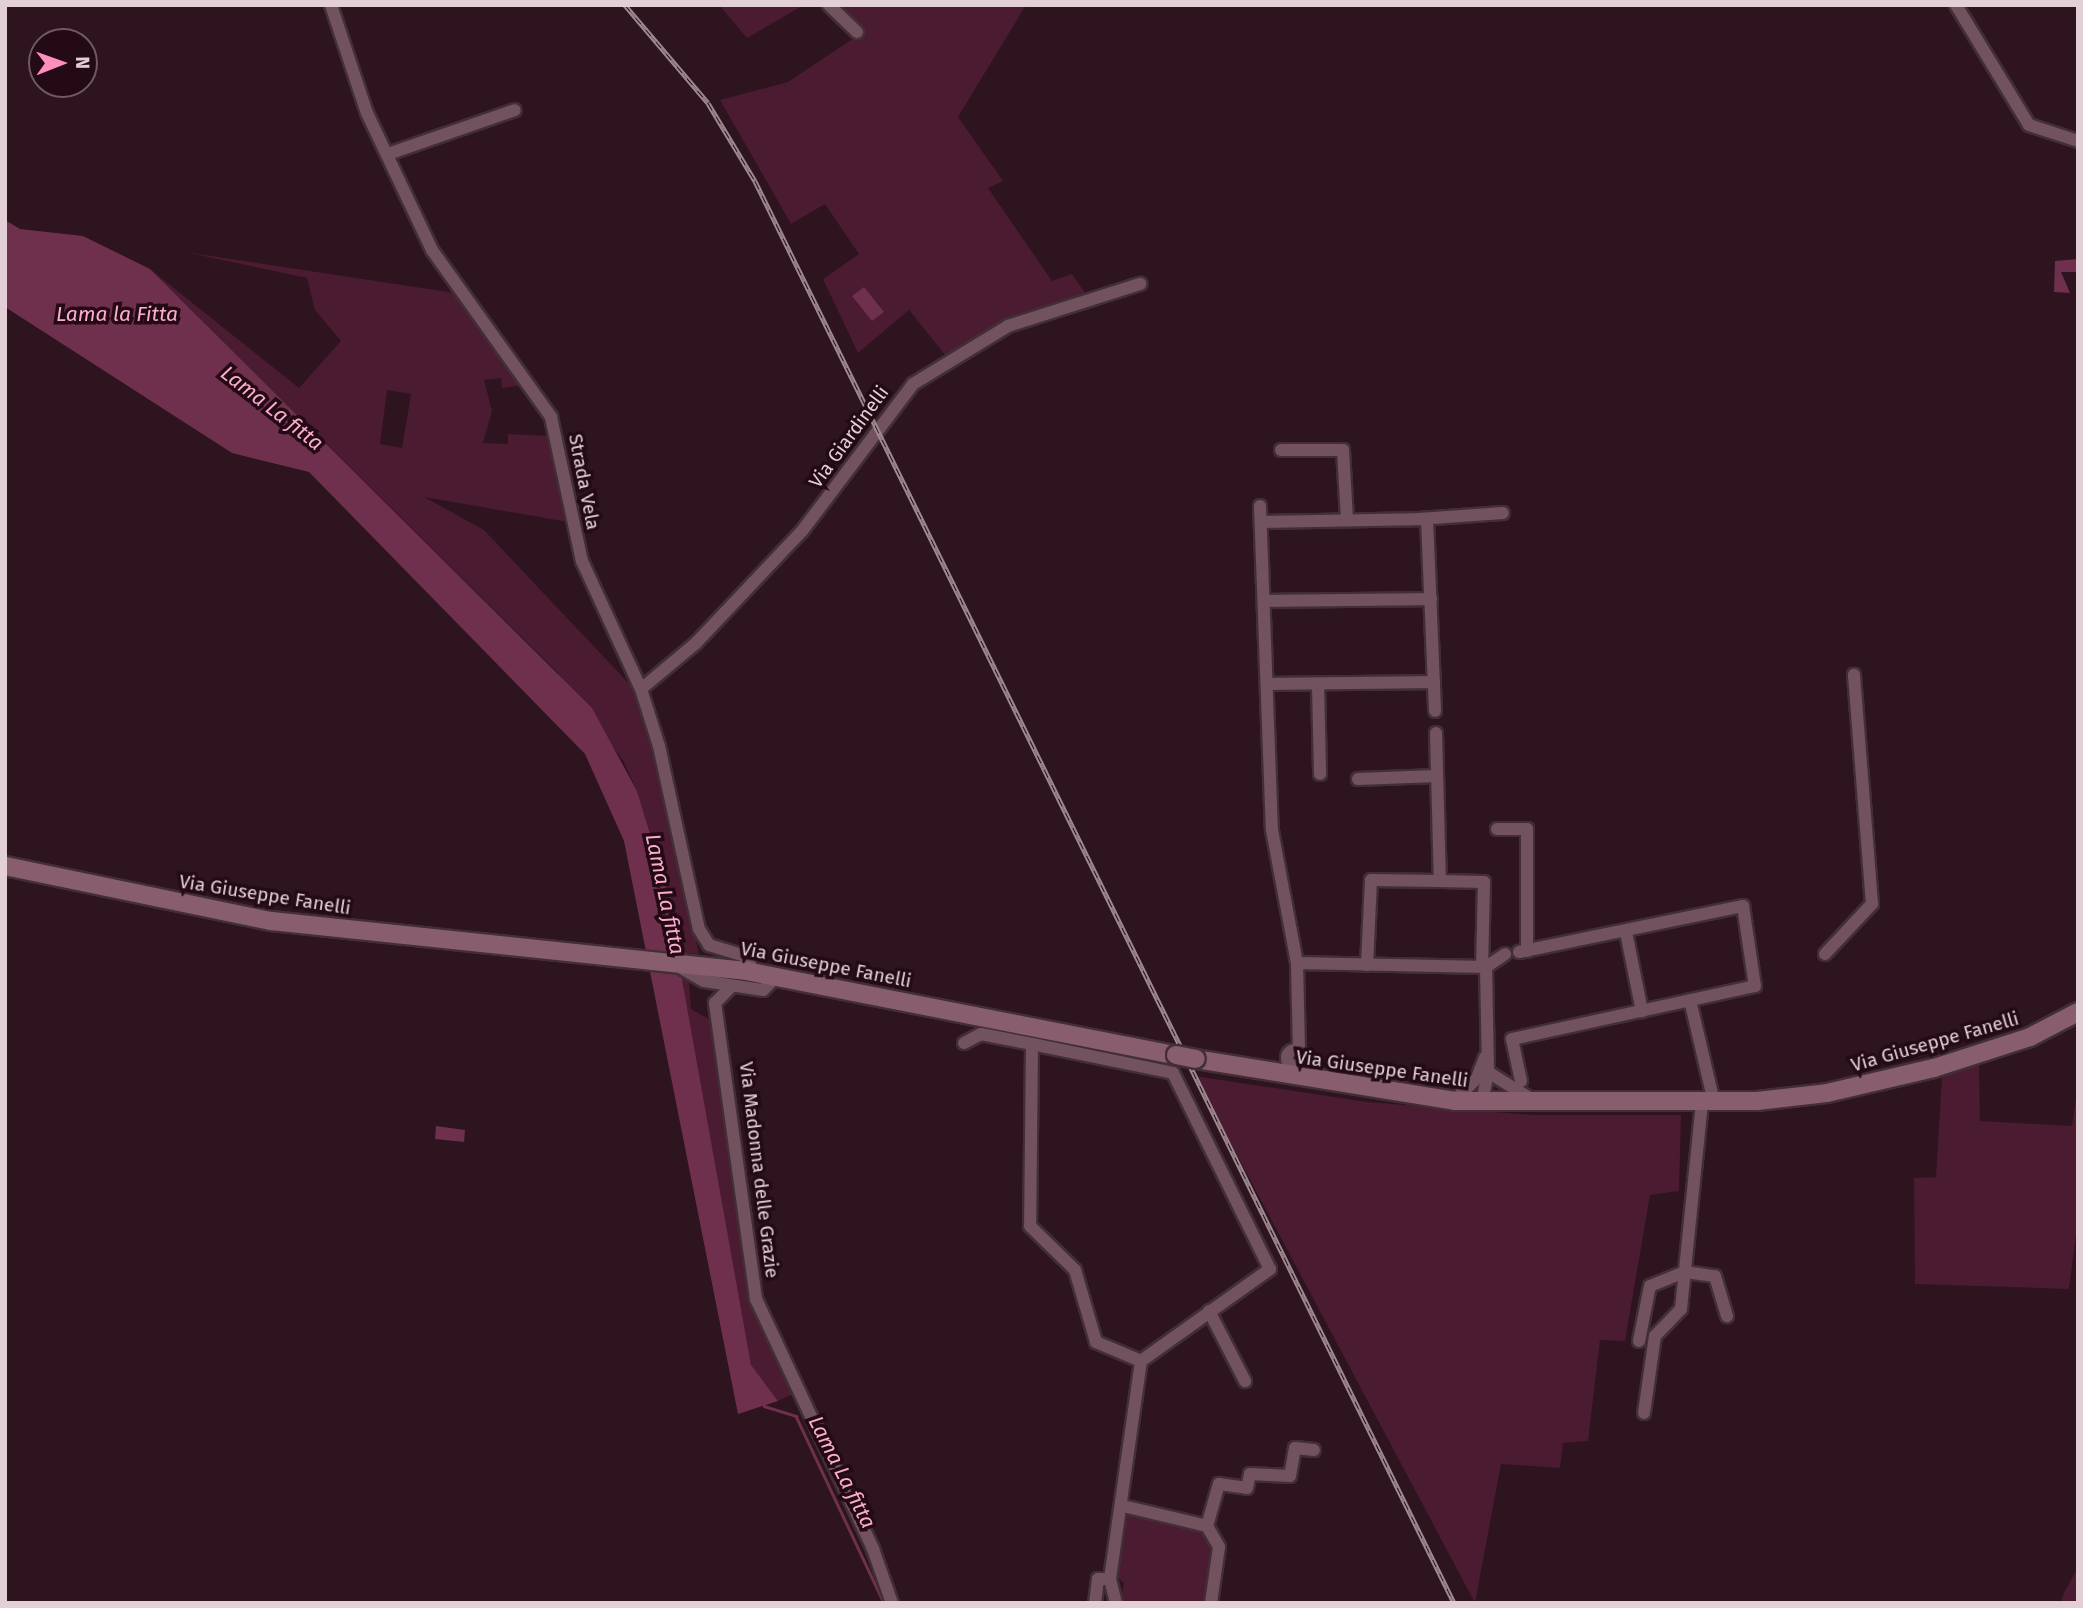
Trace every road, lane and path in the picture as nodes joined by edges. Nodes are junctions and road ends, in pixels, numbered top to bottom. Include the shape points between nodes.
1 (331, 5) edge
2 (829, 5) edge
3 (1956, 5) edge
4 (857, 32) dead end
5 (515, 110) dead end
6 (2078, 141) edge
7 (388, 154) junction
8 (1140, 284) dead end
9 (1281, 450) dead end
10 (1260, 506) dead end
11 (1503, 513) dead end
12 (1427, 519) junction
13 (1347, 520) junction
14 (1261, 522) junction
15 (1431, 599) junction
16 (1265, 601) junction
17 (1854, 674) dead end
18 (1434, 682) junction
19 (1268, 684) junction
20 (1318, 684) junction
21 (641, 689) junction
22 (1435, 711) dead end
23 (1436, 733) dead end
24 (1320, 774) dead end
25 (1437, 776) junction
26 (1358, 779) dead end
27 (1497, 829) dead end
28 (5, 866) edge
29 (1440, 881) junction
30 (1626, 932) junction
31 (1504, 954) dead end
32 (1825, 954) dead end
33 (677, 961) junction
34 (1297, 963) junction
35 (1367, 965) junction
36 (1484, 967) junction
37 (752, 972) junction
38 (776, 976) junction
39 (732, 986) junction
40 (1690, 1000) junction
41 (1642, 1011) junction
42 (2078, 1012) edge
43 (964, 1043) dead end
44 (1032, 1045) junction
45 (1299, 1051) dead end
46 (1483, 1075) junction
47 (1521, 1081) dead end
48 (1454, 1101) junction
49 (1538, 1102) junction
50 (1708, 1102) junction
51 (1482, 1103) junction
52 (1685, 1272) junction
53 (1209, 1311) junction
54 (1727, 1316) dead end
55 (1639, 1341) dead end
56 (1141, 1361) junction
57 (1245, 1381) dead end
58 (1644, 1413) dead end
59 (1314, 1450) dead end
60 (1123, 1506) junction
61 (1208, 1527) junction
62 (1110, 1579) junction
63 (892, 1603) edge
64 (1096, 1603) edge
65 (1116, 1603) edge
66 (1211, 1603) edge

1 - 7 street, Strada Vela via 367,113
2 - 4 street
3 - 6 street via 2029,125
5 - 7 street
7 - 21 street, Strada Vela via 441,265 551,417 582,561
8 - 21 street, Via Giardinelli via 1008,326 913,384 802,531 696,643
9 - 13 street via 1343,450
10 - 14 street
11 - 12 street
12 - 13 street
12 - 14 street
12 - 15 street
13 - 14 street
14 - 16 street
15 - 16 street
15 - 18 street
16 - 19 street
17 - 32 street via 1872,904
18 - 20 street
18 - 22 street
19 - 20 street
19 - 34 street via 1272,834
20 - 24 street
21 - 37 street, Strada Vela via 702,936 709,945 748,957
23 - 25 street
25 - 26 street
25 - 29 street
27 - 30 street via 1527,829 1523,952
28 - 33 main road, Via Giuseppe Fanelli via 271,921
29 - 35 street via 1371,880
29 - 36 street via 1484,882
30 - 40 street via 1743,906 1755,986
30 - 41 street
31 - 36 street
33 - 37 main road, Via Giuseppe Fanelli
33 - 39 street via 704,981
34 - 35 street
34 - 45 street
35 - 36 street
36 - 46 street
37 - 38 main road, Via Giuseppe Fanelli
38 - 39 street via 770,990
38 - 48 main road, Via Giuseppe Fanelli, bridge via 1196,1059
39 - 63 street, Via Madonna delle Grazie via 715,1003 731,1086 756,1299 873,1549
40 - 41 street
40 - 50 street
41 - 47 street via 1512,1039
42 - 50 main road, Via Giuseppe Fanelli via 2030,1037 1920,1071 1804,1096
43 - 44 street via 981,1034
44 - 53 street via 1173,1073 1270,1269
44 - 56 street via 1030,1226 1074,1270 1096,1342
46 - 48 street
46 - 49 street
46 - 51 street
48 - 51 main road, Via Giuseppe Fanelli
49 - 50 main road, Via Giuseppe Fanelli
49 - 51 main road, Via Giuseppe Fanelli
50 - 52 street
52 - 54 street via 1715,1276
52 - 55 street via 1650,1286
52 - 58 street via 1681,1309 1655,1336
53 - 56 street
53 - 57 street
56 - 60 street
59 - 61 street via 1295,1448 1290,1476 1250,1474 1247,1488 1219,1484
60 - 61 street
60 - 62 street
61 - 66 street via 1219,1547
62 - 64 street via 1098,1579 1092,1591
62 - 65 street

